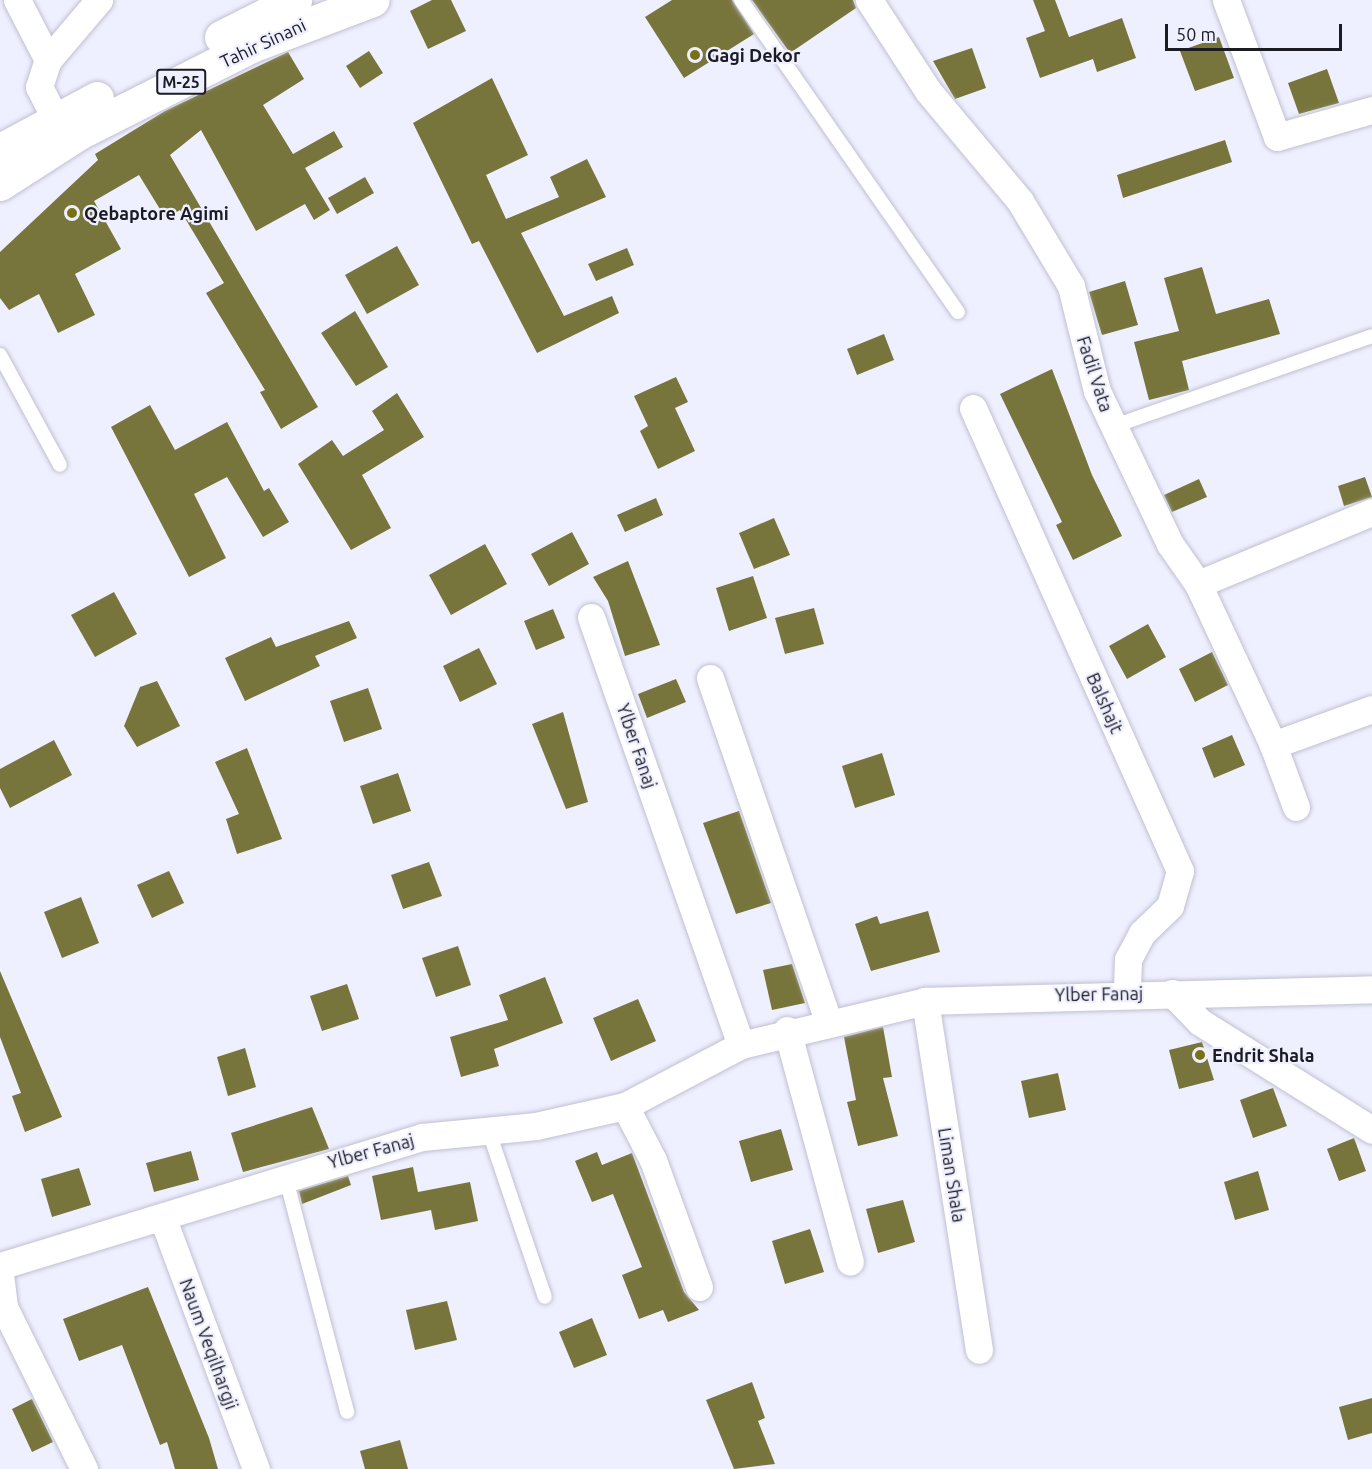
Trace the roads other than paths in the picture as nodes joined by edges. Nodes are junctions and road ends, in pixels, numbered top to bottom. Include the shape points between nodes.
1 (16, 0) edge
2 (99, 0) edge
3 (295, 0) edge
4 (373, 0) edge
5 (741, 0) edge
6 (869, 0) edge
7 (1226, 0) edge
8 (48, 60) junction
9 (1372, 110) edge
10 (56, 120) junction
11 (0, 150) edge
12 (0, 184) edge
13 (958, 312) dead end
14 (1372, 336) edge
15 (0, 355) edge
16 (973, 408) dead end
17 (1114, 426) junction
18 (60, 465) dead end
19 (1372, 512) edge
20 (1198, 584) junction
21 (591, 617) dead end
22 (710, 678) dead end
23 (1372, 709) edge
24 (1273, 745) junction
25 (1296, 807) dead end
26 (1372, 989) edge
27 (1127, 993) junction
28 (1172, 993) junction
29 (925, 1001) junction
30 (828, 1020) junction
31 (788, 1030) junction
32 (741, 1045) junction
33 (625, 1106) junction
34 (1372, 1130) edge
35 (489, 1132) junction
36 (285, 1175) junction
37 (163, 1219) junction
38 (850, 1262) dead end
39 (0, 1266) edge
40 (0, 1274) edge
41 (699, 1287) dead end
42 (545, 1297) dead end
43 (979, 1350) dead end
44 (347, 1412) dead end
45 (84, 1469) edge
46 (256, 1469) edge

1 - 8 street
2 - 8 street
3 - 10 main road, Tahir Sinani / M-25
4 - 12 main road, Tahir Sinani / M-25 via 251,46 86,129
5 - 13 lane
6 - 17 street, Fadil Vata via 928,91 1020,201 1071,286 1097,391
7 - 9 street via 1277,137
8 - 10 street via 39,87
10 - 11 main road, Tahir Sinani / M-25
14 - 17 lane
15 - 18 lane
16 - 27 street, Balshajt via 1180,871 1170,906 1142,933 1128,959
17 - 20 street, Fadil Vata via 1170,544
19 - 20 street
20 - 24 street, Fadil Vata
21 - 32 street, Ylber Fanaj
22 - 30 street
23 - 24 street
24 - 25 street, Fadil Vata
26 - 28 street, Ylber Fanaj
27 - 28 street, Ylber Fanaj
27 - 29 street, Ylber Fanaj
28 - 34 street via 1200,1022
29 - 30 street, Ylber Fanaj
29 - 43 street, Liman Shala
30 - 31 street, Ylber Fanaj
31 - 32 street, Ylber Fanaj
31 - 38 street
32 - 33 street, Ylber Fanaj
33 - 35 street, Ylber Fanaj
33 - 41 street via 653,1160
35 - 36 street, Ylber Fanaj via 422,1137
35 - 42 lane
36 - 37 street, Ylber Fanaj
36 - 44 lane
37 - 39 street, Ylber Fanaj
37 - 46 street, Naum Veqilhargji
40 - 45 street via 4,1307

